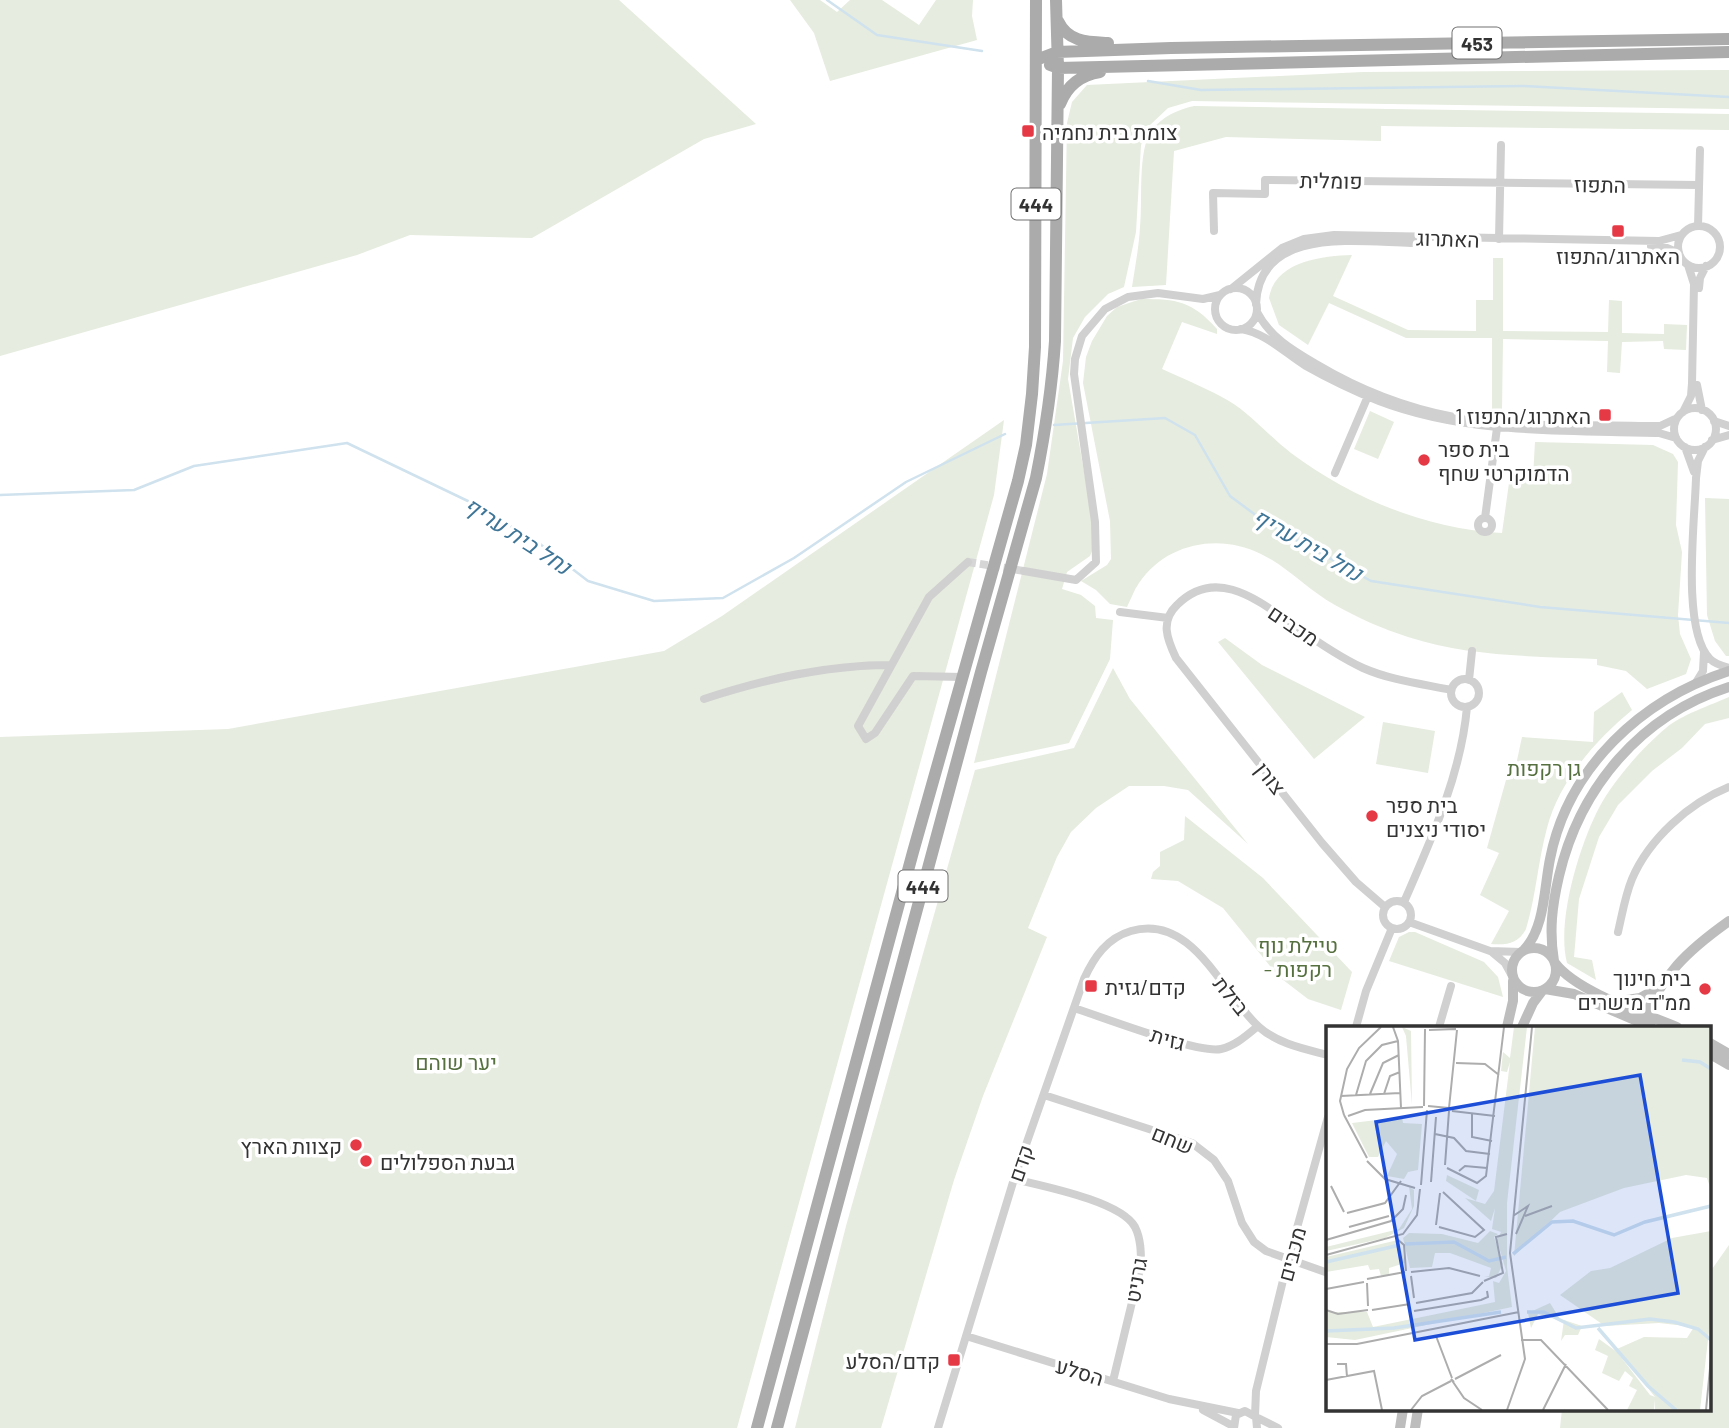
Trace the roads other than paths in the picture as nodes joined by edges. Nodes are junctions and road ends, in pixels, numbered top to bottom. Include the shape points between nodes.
1 (1036, 0) edge
2 (1056, 0) edge
3 (1056, 17) junction
4 (1729, 39) edge
5 (1171, 48) junction
6 (1057, 52) junction
7 (1729, 52) edge
8 (1036, 61) junction
9 (1144, 65) junction
10 (1058, 68) junction
11 (1057, 115) junction
12 (1501, 145) dead end
13 (1700, 150) dead end
14 (1500, 183) junction
15 (1699, 184) junction
16 (1698, 226) junction
17 (1214, 231) dead end
18 (1681, 235) junction
19 (1717, 236) junction
20 (1499, 239) junction
21 (1729, 240) edge
22 (1729, 250) edge
23 (1679, 253) junction
24 (1718, 255) junction
25 (1688, 265) junction
26 (1706, 267) junction
27 (1231, 289) junction
28 (1220, 295) junction
29 (1192, 298) junction
30 (1256, 308) junction
31 (1216, 318) junction
32 (1241, 330) junction
33 (1368, 396) junction
34 (1702, 410) junction
35 (1680, 415) junction
36 (1714, 421) junction
37 (1729, 426) edge
38 (1497, 428) junction
39 (1729, 435) edge
40 (1676, 438) junction
41 (1709, 443) junction
42 (1685, 447) junction
43 (1335, 472) dead end
44 (1696, 478) junction
45 (1485, 518) dead end
46 (968, 562) dead end
47 (1024, 571) tunnel mouth
48 (1120, 612) dead end
49 (1168, 618) junction
50 (1704, 650) junction
51 (1472, 651) dead end
52 (891, 665) junction
53 (1729, 670) edge
54 (963, 677) junction
55 (1469, 680) junction
56 (1695, 684) junction
57 (1729, 687) edge
58 (1451, 690) junction
59 (704, 699) dead end
60 (1467, 707) junction
61 (1729, 787) edge
62 (1404, 902) junction
63 (1385, 907) junction
64 (1729, 921) edge
65 (1409, 922) junction
66 (1142, 928) joint
67 (1392, 928) junction
68 (1618, 932) dead end
69 (1490, 951) junction
70 (1522, 951) junction
71 (1554, 962) junction
72 (1512, 976) junction
73 (1451, 986) dead end
74 (1659, 987) junction
75 (1543, 990) junction
76 (1613, 999) junction
77 (1074, 1008) junction
78 (1646, 1021) edge
79 (1258, 1026) junction
80 (1356, 1026) edge
81 (1439, 1026) edge
82 (1507, 1026) edge
83 (1522, 1026) edge
84 (1672, 1026) edge
85 (1712, 1044) edge
86 (1326, 1054) edge
87 (1729, 1054) edge
88 (1712, 1055) edge
89 (1729, 1065) edge
90 (1044, 1095) junction
91 (1326, 1124) edge
92 (1014, 1179) junction
93 (1288, 1261) junction
94 (1326, 1272) edge
95 (966, 1336) junction
96 (1112, 1381) junction
97 (1256, 1391) junction
98 (1194, 1406) junction
99 (1404, 1410) edge
100 (1418, 1410) edge
101 (1241, 1412) junction
102 (1255, 1416) junction
103 (1234, 1427) edge
104 (757, 1428) edge
105 (777, 1428) edge
106 (938, 1428) edge
107 (1257, 1428) edge
108 (1278, 1428) edge
109 (1400, 1428) edge
110 (1415, 1428) edge

1 - 8 main road, 444
2 - 3 main road, 444
3 - 5 main road via 1076,39
3 - 6 main road, 444
4 - 5 main road, 453
5 - 6 main road, 453
6 - 8 main road, 453
6 - 10 main road, 444
7 - 9 main road, 453
8 - 10 main road, 453
8 - 54 main road, 444 via 1036,294 1026,445
9 - 10 main road, 453
9 - 11 main road via 1075,81 1064,94
10 - 11 main road, 444
11 - 105 main road, 444 via 1055,341 1038,467
12 - 14 street
13 - 15 street
14 - 15 street, התפוז
14 - 17 street, פומלית via 1265,180 1265,194 1213,193
14 - 20 street
15 - 16 street
16 - 18 street
16 - 19 street
18 - 20 street, האתרוג via 1659,241
18 - 23 street
19 - 21 street
19 - 24 street
20 - 27 street, האתרוג via 1314,237 1282,248
22 - 24 street
23 - 25 street
23 - 30 street, האתרוג via 1661,247 1327,242 1294,249 1268,265 1258,285
24 - 26 street
25 - 26 street
25 - 35 street via 1694,284 1692,390
26 - 34 street via 1699,286 1697,393
27 - 28 street
27 - 30 street via 1245,290
28 - 29 street
28 - 31 street via 1215,303
29 - 31 street
29 - 47 street via 1149,293 1128,298 1105,309 1091,323 1078,347 1074,374 1097,562 1076,580
30 - 32 street via 1252,323
30 - 35 street via 1275,337 1328,371 1433,412 1495,422 1627,426 1660,426
31 - 32 street via 1231,330
32 - 33 street via 1260,335 1308,367
33 - 38 street via 1432,418
33 - 43 street
34 - 35 street via 1693,408
34 - 36 street
35 - 40 street via 1674,427
36 - 37 street
36 - 41 street
38 - 40 street via 1660,433
38 - 45 street
39 - 41 street
40 - 42 street
41 - 42 street via 1694,450
41 - 44 street via 1698,461
42 - 44 street
44 - 50 street via 1693,617
46 - 52 street via 929,597
48 - 49 street
49 - 58 street, מכבים via 1182,599 1200,589 1231,589 1247,594 1364,668
49 - 63 street, צורן via 1168,641 1176,658 1322,843
50 - 53 street
50 - 56 street via 1703,671
51 - 55 street
52 - 54 street via 858,726 866,739 875,733 913,676
52 - 59 street via 840,667 768,679
53 - 56 main road
54 - 104 main road, 444
55 - 58 street via 1457,681
55 - 60 street via 1479,694
56 - 70 main road via 1629,726 1576,790 1556,836 1536,933
57 - 71 main road via 1685,705 1646,731 1607,771 1589,798 1567,845 1554,897 1550,926
58 - 60 street via 1455,703
60 - 62 street via 1456,769
61 - 68 street via 1692,808 1654,844 1632,879
62 - 63 street via 1394,900
62 - 65 street via 1411,913
63 - 67 street via 1384,922
64 - 74 main road via 1679,960
65 - 67 street
65 - 69 street
66 - 77 street, קדם via 1117,935 1101,949
66 - 79 street, בזלת via 1157,928 1178,937 1199,954
67 - 80 street
69 - 70 street
69 - 72 street
70 - 71 main road via 1545,951
70 - 72 main road via 1513,960
71 - 75 main road via 1555,978
71 - 76 main road via 1576,982
72 - 75 main road via 1526,992
72 - 82 main road
73 - 81 street
74 - 76 main road via 1640,998
74 - 78 main road
75 - 78 main road via 1574,994
75 - 83 main road
76 - 78 main road
77 - 79 street, גזית via 1204,1049 1222,1049
77 - 90 street, קדם
78 - 84 main road
79 - 86 street, בזלת via 1282,1041
85 - 87 main road
88 - 89 main road
90 - 92 street, קדם
90 - 93 street, שחם via 1192,1143 1214,1160 1228,1181 1242,1223 1254,1242
91 - 93 street, מכבים
92 - 95 street, קדם
92 - 96 street, גרניט via 1095,1201 1134,1226 1141,1265
93 - 94 street, שחם
93 - 97 street, מכבים
95 - 96 street, הסלע
95 - 106 street, קדם
96 - 98 street, הסלע
97 - 101 street, מכבים
97 - 102 street, מכבים
98 - 101 street, הסלע
98 - 103 street, הסלע
99 - 109 main road
100 - 110 main road
101 - 102 street, הסלע
101 - 103 street, מכבים
102 - 107 street, מכבים
102 - 108 street

